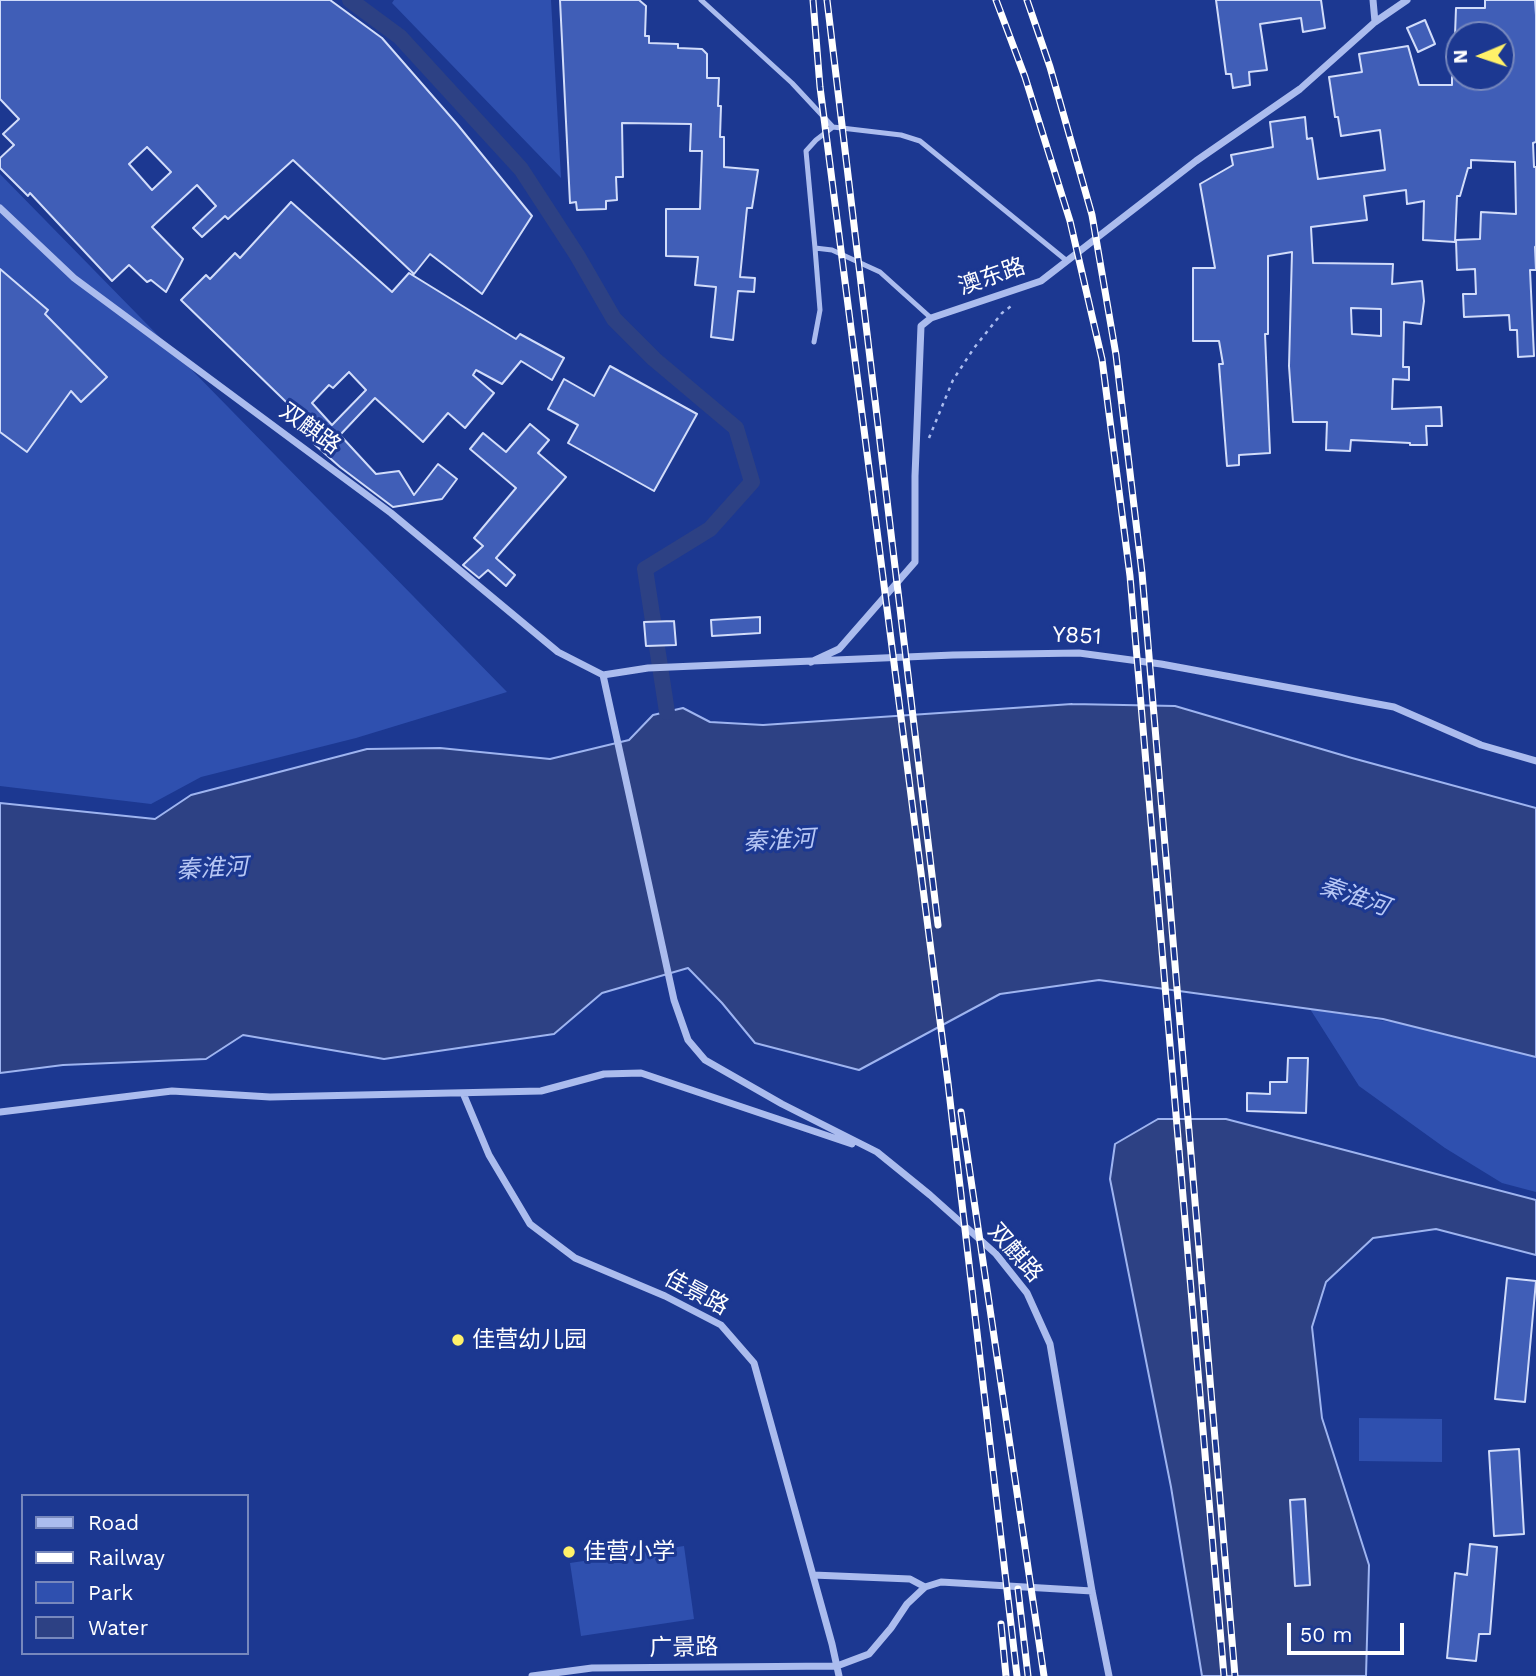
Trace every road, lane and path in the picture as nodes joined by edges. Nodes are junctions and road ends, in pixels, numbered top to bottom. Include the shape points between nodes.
1 (701, 0) edge
2 (1373, 0) edge
3 (1407, 0) edge
4 (1375, 23) junction
5 (832, 127) junction
6 (0, 208) edge
7 (815, 248) junction
8 (1067, 261) junction
9 (1022, 297) dead end
10 (931, 318) junction
11 (814, 342) dead end
12 (928, 442) dead end
13 (811, 662) junction
14 (603, 675) junction
15 (1536, 761) edge
16 (463, 1093) junction
17 (0, 1112) edge
18 (877, 1152) junction
19 (813, 1575) junction
20 (925, 1587) junction
21 (1092, 1591) junction
22 (837, 1666) junction
23 (533, 1676) edge
24 (839, 1676) edge
25 (1109, 1676) edge

1 - 5 lane via 792,83
2 - 4 street
3 - 4 street, 澳东路
4 - 8 street, 澳东路 via 1300,89 1196,161
5 - 7 lane via 806,151
5 - 8 lane via 920,141
6 - 14 street, 双麒路 via 74,278 391,513 558,652
7 - 10 lane via 832,250 880,272
7 - 11 lane via 820,310
8 - 10 street, 澳东路 via 1041,281
9 - 12 path via 1003,313 953,380
10 - 13 street via 921,326 915,562 839,649
13 - 14 street, Y851 via 648,668
13 - 15 street, Y851 via 1079,653 1147,662 1394,707 1481,745
14 - 18 street, 双麒路 via 674,1000 688,1040 705,1060
16 - 17 street via 270,1097 172,1091
16 - 18 street via 541,1091 604,1073 641,1073
16 - 19 street, 佳景路 via 489,1155 530,1224 575,1258 721,1325 754,1363
18 - 21 street, 双麒路 via 996,1254 1027,1293 1050,1344
19 - 20 street via 910,1579
19 - 22 street, 佳景路
20 - 21 street via 941,1582
20 - 22 street via 869,1654
21 - 25 street, 双麒路
22 - 23 street, 广景路 via 592,1668
22 - 24 street, 佳景路

